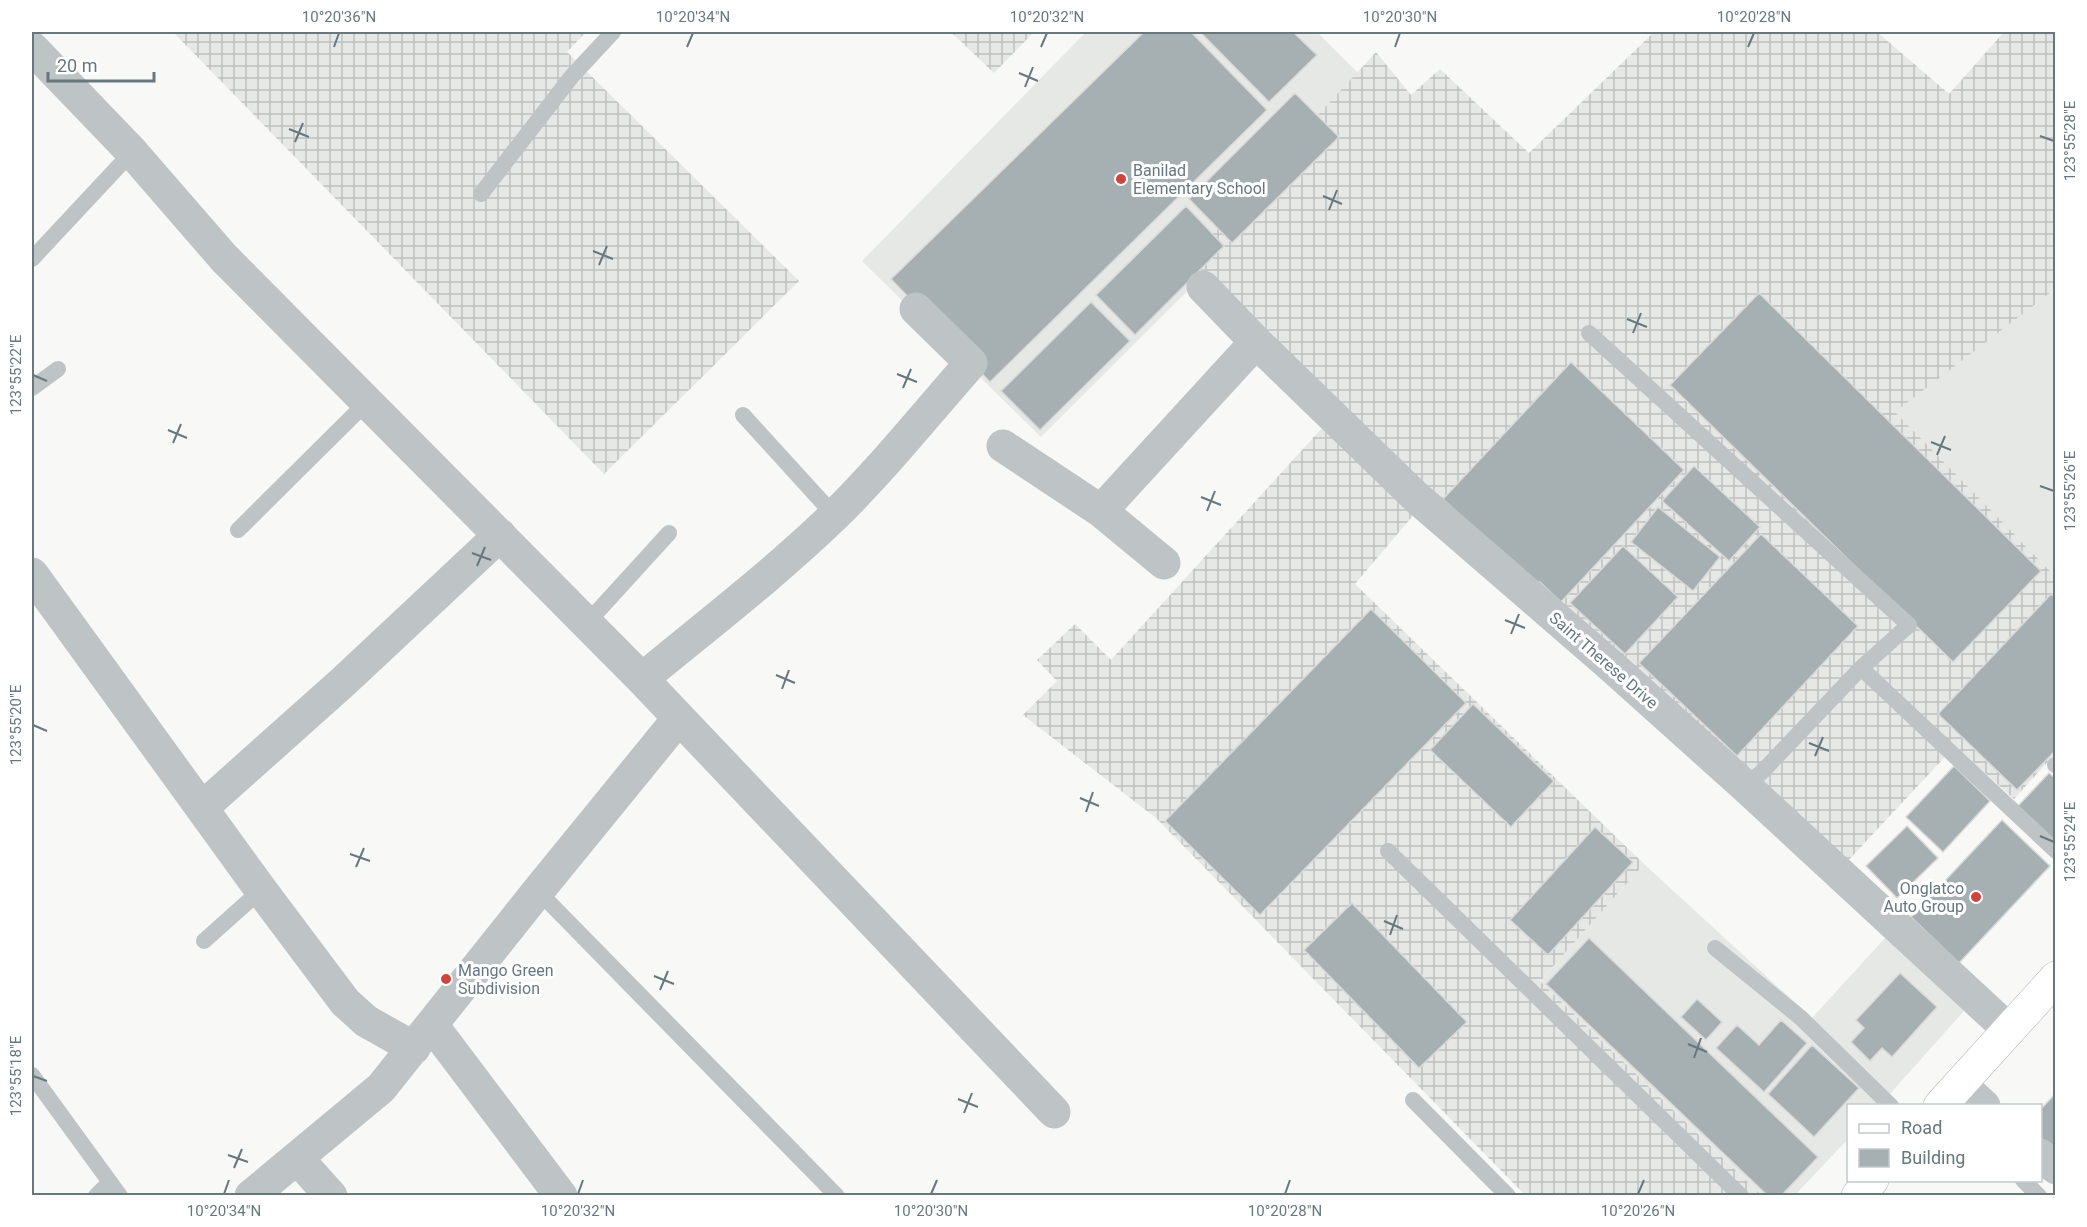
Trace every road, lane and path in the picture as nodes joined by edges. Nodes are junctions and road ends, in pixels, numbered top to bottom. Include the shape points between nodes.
1 (613, 32) edge
2 (32, 48) edge
3 (132, 152) junction
4 (481, 194) dead end
5 (32, 260) edge
6 (1203, 288) dead end
7 (916, 309) dead end
8 (1589, 333) dead end
9 (1256, 342) junction
10 (58, 369) dead end
11 (32, 388) edge
12 (367, 402) junction
13 (743, 415) dead end
14 (1004, 446) dead end
15 (1101, 511) junction
16 (834, 515) junction
17 (238, 530) dead end
18 (669, 533) dead end
19 (500, 535) junction
20 (1164, 563) dead end
21 (32, 574) edge
22 (587, 623) junction
23 (1861, 668) junction
24 (642, 679) junction
25 (679, 717) junction
26 (1745, 786) junction
27 (203, 807) junction
28 (1389, 851) dead end
29 (2055, 851) edge
30 (261, 890) junction
31 (538, 891) junction
32 (204, 941) dead end
33 (1715, 948) dead end
34 (2055, 978) edge
35 (2009, 1030) junction
36 (423, 1037) junction
37 (32, 1075) edge
38 (1950, 1095) edge
39 (1413, 1100) dead end
40 (1890, 1104) edge
41 (1978, 1104) edge
42 (1054, 1112) dead end
43 (2042, 1157) edge
44 (297, 1158) junction
45 (2055, 1168) edge
46 (1870, 1182) edge
47 (2025, 1182) edge
48 (115, 1189) edge
49 (96, 1196) edge
50 (251, 1196) edge
51 (331, 1196) edge
52 (561, 1196) edge
53 (837, 1196) edge
54 (1508, 1196) edge
55 (1741, 1196) edge
56 (1858, 1196) edge
57 (2039, 1196) edge

1 - 4 lane via 572,76
2 - 3 street
3 - 5 lane
3 - 12 street via 224,258
6 - 9 street, Saint Therese Drive
7 - 16 street via 971,363
8 - 23 lane via 1909,625
9 - 15 street
9 - 26 street, Saint Therese Drive via 1416,497
10 - 11 lane
12 - 17 lane
12 - 19 street
13 - 16 lane
14 - 15 street
15 - 20 street
16 - 24 street via 793,554
18 - 22 lane
19 - 22 street
19 - 27 street
21 - 27 street
22 - 24 street
23 - 26 lane
23 - 29 lane
24 - 25 street
25 - 31 street
25 - 42 street
26 - 35 street, Saint Therese Drive
27 - 30 street
28 - 55 lane
30 - 32 lane
30 - 36 street via 345,1002 375,1027
31 - 36 street
31 - 53 lane
33 - 40 lane via 1802,1018
34 - 35 main road
35 - 38 main road
36 - 44 street via 381,1088
36 - 52 street
37 - 48 lane
38 - 41 street
39 - 54 lane
43 - 45 street
44 - 50 street
44 - 51 street
46 - 56 main road
47 - 57 lane
48 - 49 lane

